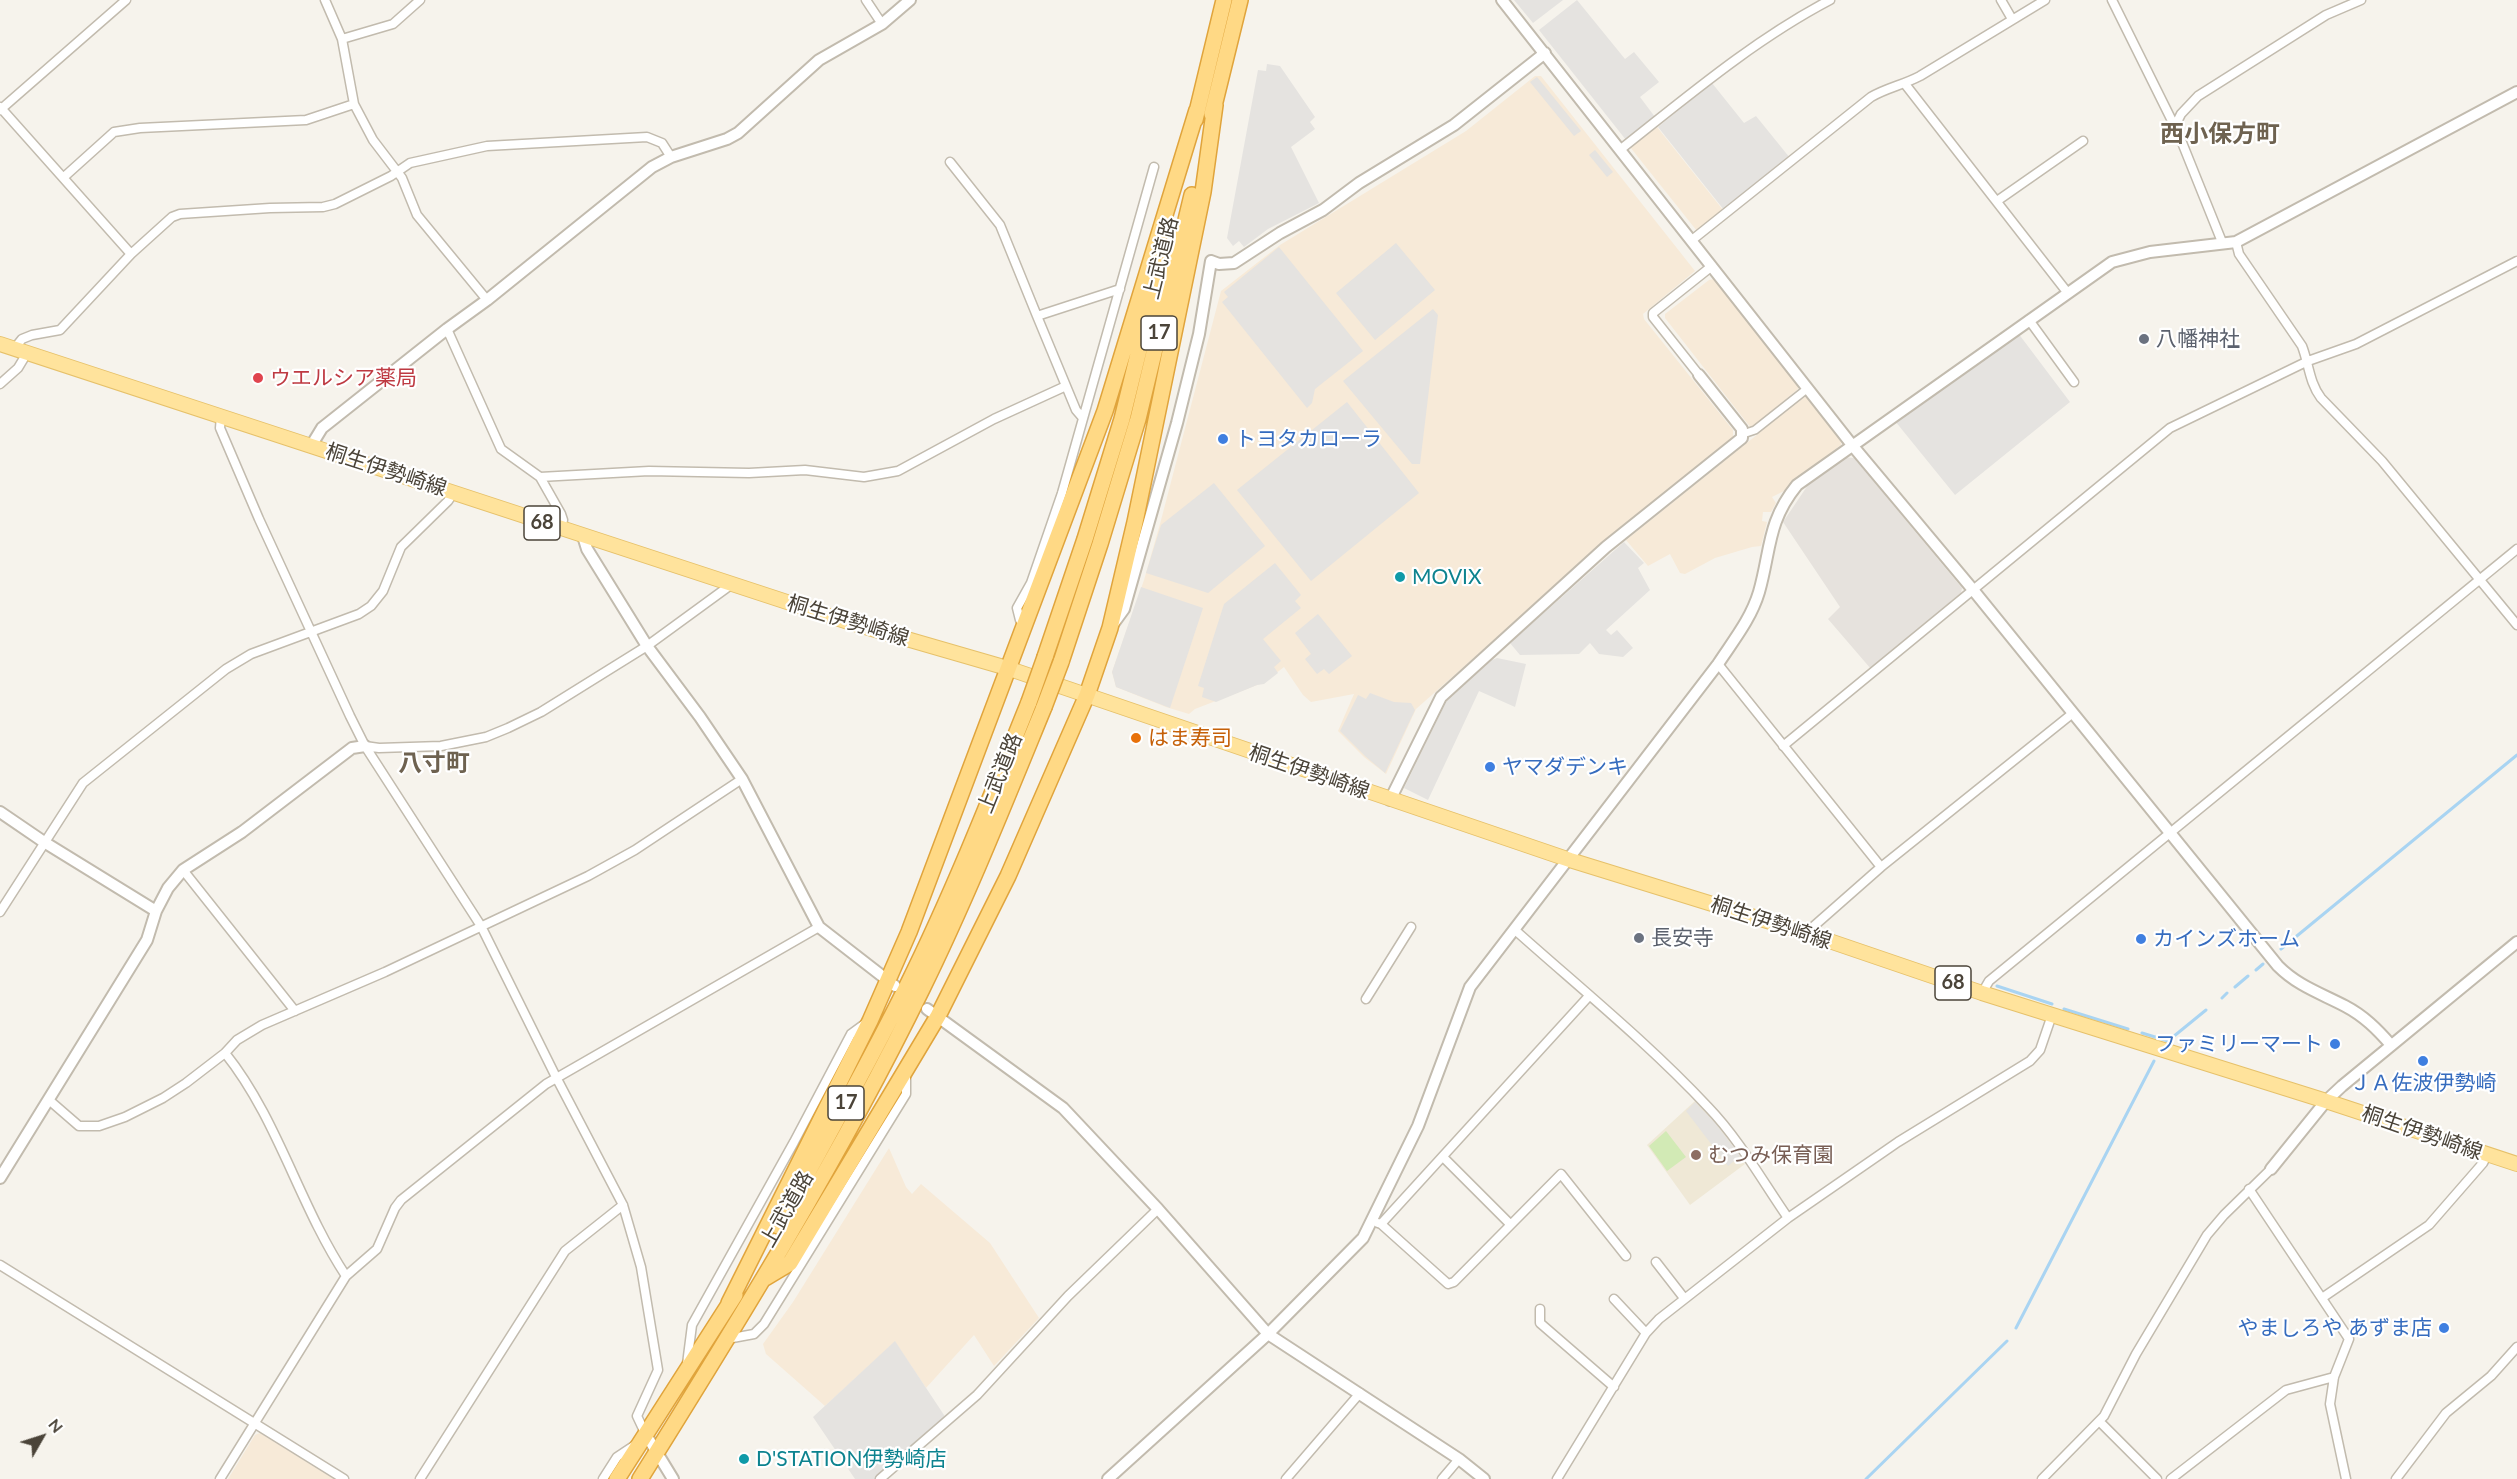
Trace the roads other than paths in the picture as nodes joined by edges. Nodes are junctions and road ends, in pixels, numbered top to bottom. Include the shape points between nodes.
1 (126, 0) edge
2 (325, 0) edge
3 (420, 0) edge
4 (866, 0) edge
5 (910, 0) edge
6 (1224, 0) edge
7 (1240, 0) edge
8 (1502, 0) edge
9 (1828, 0) edge
10 (2001, 0) edge
11 (2045, 0) edge
12 (2112, 0) edge
13 (2361, 0) edge
14 (2012, 20) junction
15 (882, 24) junction
16 (342, 39) junction
17 (1545, 53) junction
18 (1905, 84) junction
19 (2517, 92) edge
20 (354, 104) junction
21 (1215, 105) junction
22 (0, 109) edge
23 (1197, 110) junction
24 (2175, 126) junction
25 (2083, 141) dead end
26 (1621, 149) junction
27 (671, 157) junction
28 (950, 162) dead end
29 (1154, 167) dead end
30 (397, 171) junction
31 (64, 177) junction
32 (1997, 201) junction
33 (1692, 240) junction
34 (2222, 242) junction
35 (2236, 242) junction
36 (131, 254) junction
37 (2517, 261) edge
38 (1712, 266) junction
39 (1120, 289) junction
40 (2067, 291) junction
41 (487, 300) junction
42 (1037, 316) junction
43 (2028, 320) junction
44 (447, 329) junction
45 (0, 344) edge
46 (21, 351) junction
47 (2308, 361) junction
48 (1699, 375) joint
49 (2074, 382) dead end
50 (0, 384) edge
51 (1066, 386) junction
52 (1808, 388) junction
53 (221, 417) junction
54 (1082, 417) junction
55 (1743, 434) junction
56 (1852, 445) junction
57 (311, 446) junction
58 (540, 477) junction
59 (454, 492) junction
60 (561, 529) junction
61 (583, 536) junction
62 (2517, 549) edge
63 (2480, 580) junction
64 (732, 585) junction
65 (1974, 591) junction
66 (1026, 626) junction
67 (2517, 626) edge
68 (1110, 628) junction
69 (312, 631) junction
70 (647, 646) junction
71 (1718, 664) junction
72 (1007, 668) junction
73 (1087, 694) junction
74 (1036, 704) junction
75 (2073, 713) junction
76 (365, 746) junction
77 (1783, 746) junction
78 (742, 779) junction
79 (1390, 800) junction
80 (0, 812) edge
81 (2169, 833) junction
82 (44, 842) junction
83 (1570, 860) junction
84 (1881, 867) junction
85 (183, 870) junction
86 (156, 911) junction
87 (0, 912) edge
88 (481, 926) junction
89 (819, 927) junction
90 (1411, 927) dead end
91 (1515, 930) junction
92 (1806, 933) junction
93 (2517, 942) edge
94 (892, 983) junction
95 (1982, 993) junction
96 (1589, 996) junction
97 (1366, 999) dead end
98 (295, 1011) junction
99 (933, 1013) junction
100 (2052, 1015) junction
101 (870, 1021) junction
102 (2391, 1045) junction
103 (225, 1053) junction
104 (906, 1070) junction
105 (556, 1077) junction
106 (49, 1100) junction
107 (2326, 1101) junction
108 (2487, 1155) junction
109 (1443, 1157) junction
110 (2517, 1164) edge
111 (2271, 1169) joint
112 (0, 1178) edge
113 (2249, 1189) junction
114 (623, 1205) junction
115 (1158, 1209) junction
116 (1788, 1218) junction
117 (1376, 1223) junction
118 (1510, 1224) junction
119 (1626, 1256) dead end
120 (1656, 1262) dead end
121 (0, 1265) edge
122 (346, 1276) junction
123 (765, 1278) junction
124 (1684, 1298) junction
125 (2322, 1298) junction
126 (1614, 1299) dead end
127 (729, 1303) junction
128 (1540, 1309) dead end
129 (1646, 1333) junction
130 (1268, 1334) junction
131 (727, 1339) junction
132 (2517, 1347) edge
133 (686, 1370) junction
134 (2334, 1377) junction
135 (1614, 1387) junction
136 (1360, 1394) junction
137 (2100, 1422) junction
138 (255, 1423) junction
139 (642, 1438) junction
140 (654, 1456) junction
141 (1459, 1460) junction
142 (220, 1479) edge
143 (344, 1479) edge
144 (420, 1479) edge
145 (603, 1479) edge
146 (617, 1479) edge
147 (640, 1479) edge
148 (650, 1479) edge
149 (673, 1479) edge
150 (880, 1479) edge
151 (1108, 1479) edge
152 (1286, 1479) edge
153 (1442, 1479) edge
154 (1484, 1479) edge
155 (1557, 1479) edge
156 (2042, 1479) edge
157 (2157, 1479) edge
158 (2171, 1479) edge
159 (2346, 1479) edge
160 (2396, 1479) edge

1 - 22 street
2 - 16 street
3 - 16 street via 393,24
4 - 15 street
5 - 15 street
6 - 23 highway, 上武道路 / 17
7 - 21 highway, 上武道路 / 17
8 - 17 street
9 - 26 street via 1749,49
10 - 14 street
11 - 14 street
12 - 24 street
13 - 24 street via 2326,15 2198,96
14 - 18 street
15 - 27 street via 819,60 738,133
16 - 20 street
17 - 26 street
17 - 68 street via 1448,129 1359,183 1323,210 1234,262 1211,261 1199,334 1177,423 1124,609
18 - 32 street
18 - 33 street via 1871,97
19 - 35 street
20 - 30 street via 373,140
20 - 31 street via 306,120 114,132
21 - 68 highway via 1203,192 1175,333
21 - 74 highway, 上武道路 / 17, bridge via 1138,419 1060,662
22 - 31 street
23 - 66 highway via 1105,411
23 - 74 highway, 上武道路 / 17, bridge via 1122,419 1045,657
24 - 34 street
25 - 32 street
26 - 33 street
27 - 30 street via 662,143 647,137 517,143 410,163
27 - 41 street via 638,178
28 - 42 street via 1000,225
29 - 39 street
30 - 36 street via 323,207 180,214
30 - 41 street via 417,215
31 - 36 street
32 - 40 street
33 - 38 street
34 - 35 street
34 - 40 street via 2150,252 2112,262
35 - 47 street via 2238,254 2302,346
36 - 46 street via 60,330 22,339
37 - 47 street via 2356,344
38 - 48 street via 1653,313
38 - 52 street
39 - 42 street
39 - 54 street
40 - 43 street
41 - 44 street
42 - 51 street
43 - 49 street
43 - 56 street
44 - 57 street via 322,428
44 - 58 street via 501,449
45 - 46 main road, 桐生伊勢崎線 / 68
46 - 50 street via 18,368
46 - 53 main road, 桐生伊勢崎線 / 68
47 - 63 street via 2310,380 2321,398 2382,461
47 - 65 street via 2170,428
48 - 55 street
51 - 54 street
51 - 58 street via 993,419 898,471 864,477 805,470 649,471
52 - 55 street via 1755,430
52 - 56 street
53 - 57 main road, 桐生伊勢崎線 / 68
53 - 69 street via 220,428
54 - 66 street via 1055,514 1031,583 1017,608
55 - 79 street via 1606,547 1441,697
56 - 65 street
56 - 71 street via 1789,494 1768,542 1759,592 1749,617
57 - 59 main road, 桐生伊勢崎線 / 68
58 - 60 street via 561,514
59 - 60 main road, 桐生伊勢崎線 / 68
59 - 69 street via 401,547 383,591 371,606
60 - 61 main road, 桐生伊勢崎線 / 68
61 - 64 main road, 桐生伊勢崎線 / 68
61 - 70 street via 587,549
62 - 63 street
63 - 67 street
63 - 81 street
64 - 70 street
64 - 72 main road, 桐生伊勢崎線 / 68
65 - 75 street
65 - 77 street
66 - 72 highway
68 - 73 highway
69 - 76 street
69 - 82 street via 251,654 226,669 83,783
70 - 76 street via 541,712 486,737 441,746
70 - 78 street
71 - 77 street
71 - 83 street
72 - 73 main road, 桐生伊勢崎線 / 68
72 - 94 highway
73 - 79 main road, 桐生伊勢崎線 / 68
73 - 99 highway via 1008,876
74 - 123 highway, 上武道路 / 17 via 986,851 922,989 853,1124
74 - 127 highway, 上武道路 / 17 via 908,985 839,1117
75 - 81 street
75 - 84 street
76 - 85 street via 352,748 242,832
76 - 88 street
77 - 84 street
78 - 88 street via 635,850
78 - 89 street
79 - 83 main road, 桐生伊勢崎線 / 68
80 - 82 street
81 - 95 street via 1989,981
81 - 102 street via 2287,975 2358,1014
82 - 86 street
82 - 87 street
83 - 91 street
83 - 92 main road, 桐生伊勢崎線 / 68
84 - 92 street
85 - 86 street
85 - 98 street
86 - 106 street via 147,940
88 - 98 street
88 - 105 street
89 - 94 street
89 - 105 street
90 - 97 street
91 - 96 street
91 - 117 street via 1470,987 1418,1126
92 - 95 main road, 桐生伊勢崎線 / 68
93 - 102 street
94 - 101 highway
95 - 100 main road, 桐生伊勢崎線 / 68
96 - 109 street
96 - 116 street via 1611,1012 1709,1107
98 - 103 street via 237,1040
99 - 104 highway
99 - 115 street via 1063,1108
100 - 107 main road, 桐生伊勢崎線 / 68
100 - 116 street via 2040,1050 2030,1061 1898,1142
101 - 127 highway
101 - 133 street via 851,1034 692,1325
102 - 107 street
103 - 106 street via 163,1098 125,1118 99,1126 79,1126
103 - 122 street via 262,1114 325,1244
104 - 123 highway via 790,1263
104 - 131 street via 906,1094 764,1324 754,1334
105 - 114 street
105 - 122 street via 401,1200 377,1249
106 - 112 street
107 - 108 main road, 桐生伊勢崎線 / 68
107 - 111 street
108 - 110 main road, 桐生伊勢崎線 / 68
108 - 125 street via 2429,1225
109 - 117 street
109 - 118 street
111 - 113 street
113 - 125 street
113 - 137 street via 2207,1235
114 - 139 street via 641,1267 658,1370 637,1416
114 - 144 street via 565,1251
115 - 130 street
115 - 150 street via 1068,1296 977,1395
116 - 124 street
117 - 118 street via 1448,1284
117 - 130 street via 1353,1251
118 - 119 street via 1561,1174
120 - 124 street
121 - 138 street
122 - 138 street
123 - 131 highway, 上武道路 / 17
124 - 129 street
125 - 134 street via 2349,1339
126 - 129 street
127 - 133 highway, 上武道路 / 17
128 - 135 street via 1540,1323
129 - 135 street
130 - 136 street
130 - 151 street
131 - 140 highway, 上武道路 / 17
132 - 160 street via 2491,1376 2446,1413
133 - 139 highway, 上武道路 / 17
134 - 158 street via 2286,1390
134 - 159 street via 2330,1404
135 - 155 street
136 - 141 street
136 - 152 street
137 - 156 street
137 - 157 street
138 - 142 street
138 - 143 street
139 - 140 street
139 - 145 street via 617,1456
139 - 146 highway, 上武道路 / 17
140 - 147 highway, 上武道路 / 17
140 - 148 street
140 - 149 street
141 - 153 street
141 - 154 street

